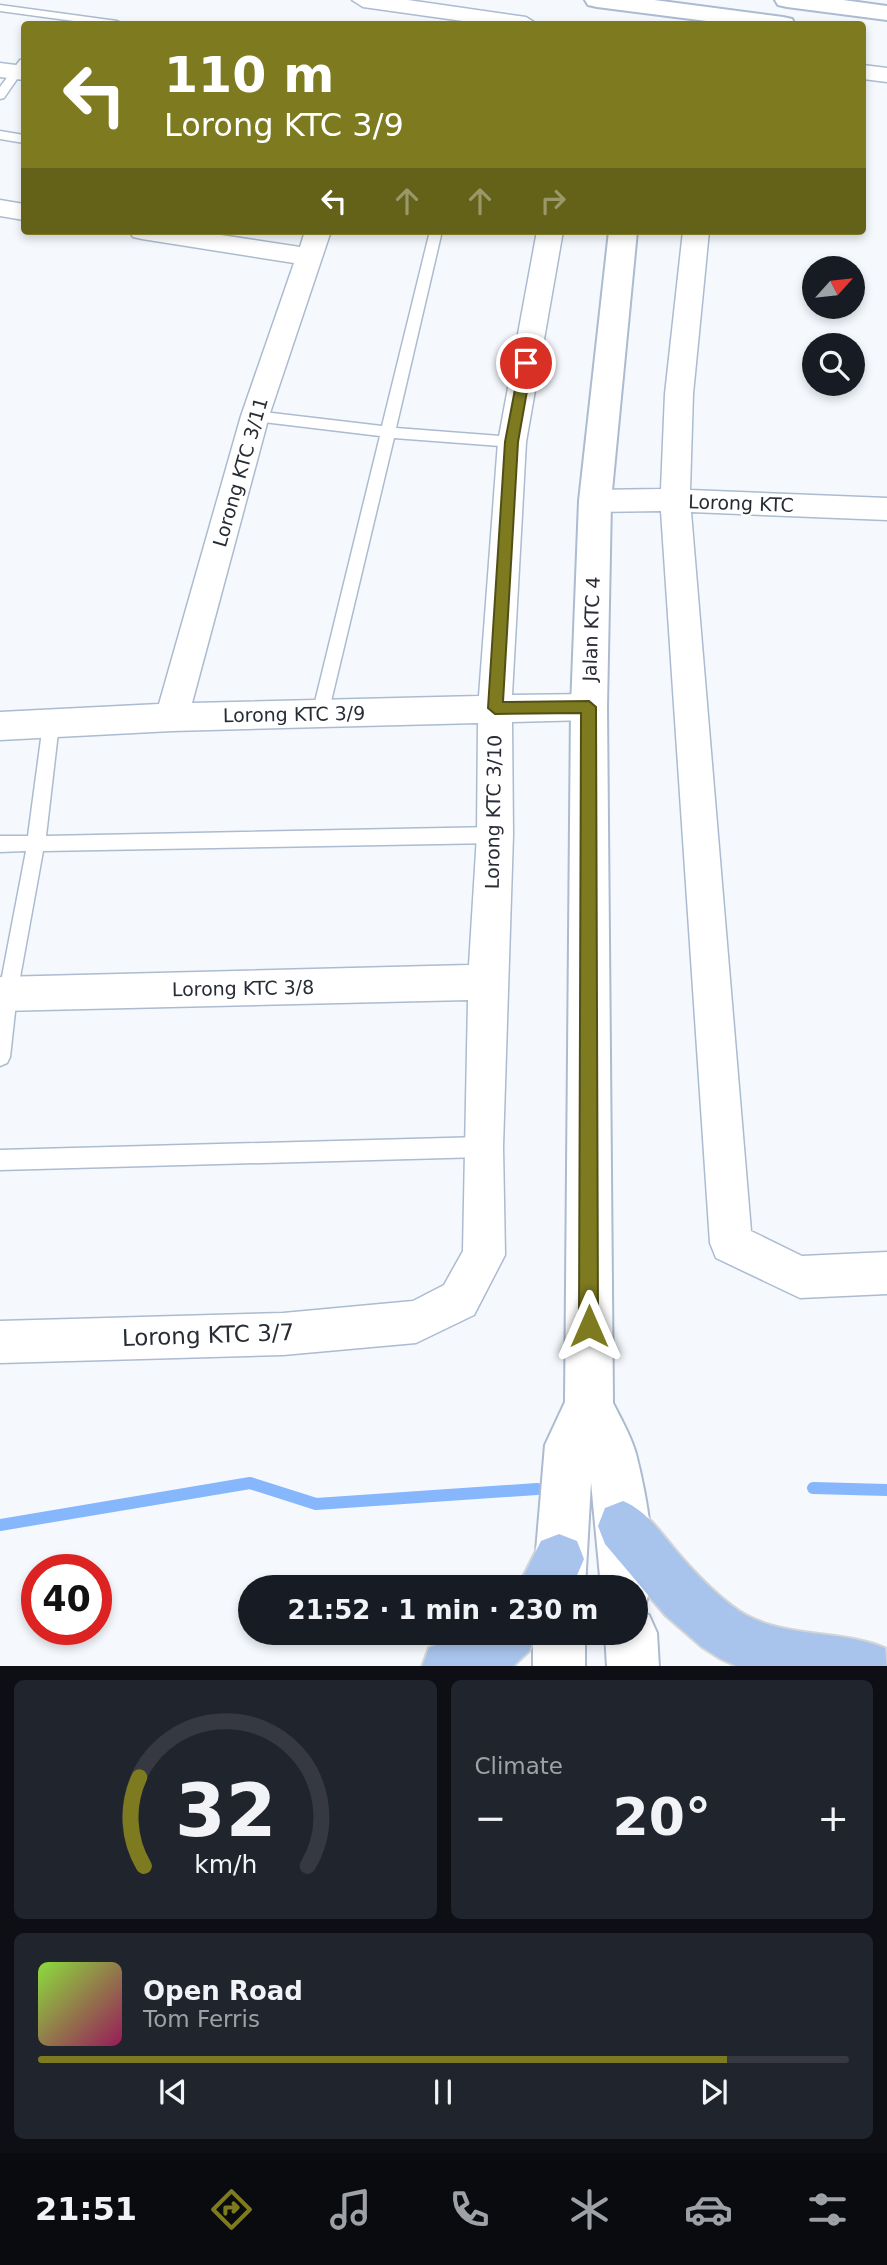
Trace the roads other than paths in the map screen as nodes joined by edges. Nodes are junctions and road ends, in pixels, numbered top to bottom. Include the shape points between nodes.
1 (363, 0) edge
2 (597, 0) edge
3 (787, 0) edge
4 (0, 8) edge
5 (659, 11) edge
6 (887, 13) edge
7 (390, 14) edge
8 (61, 17) edge
9 (93, 21) edge
10 (476, 21) edge
11 (754, 21) edge
12 (16, 69) edge
13 (866, 72) edge
14 (887, 75) edge
15 (0, 95) edge
16 (0, 135) edge
17 (21, 138) edge
18 (0, 208) edge
19 (21, 212) edge
20 (195, 235) edge
21 (435, 235) edge
22 (549, 235) edge
23 (623, 235) edge
24 (696, 235) edge
25 (313, 244) edge
26 (255, 416) junction
27 (388, 432) junction
28 (512, 442) junction
29 (675, 500) junction
30 (595, 501) junction
31 (887, 509) edge
32 (589, 707) junction
33 (495, 708) junction
34 (320, 714) junction
35 (172, 717) junction
36 (51, 724) junction
37 (0, 726) edge
38 (495, 835) junction
39 (36, 843) junction
40 (0, 844) edge
41 (487, 982) junction
42 (4, 994) edge
43 (0, 1057) edge
44 (483, 1147) junction
45 (0, 1160) edge
46 (887, 1273) edge
47 (416, 1322) joint
48 (0, 1342) edge
49 (589, 1406) junction
50 (623, 1527) junction
51 (554, 1575) edge
52 (627, 1575) edge
53 (497, 1645) edge
54 (559, 1645) edge
55 (632, 1645) edge
56 (450, 1666) edge
57 (559, 1666) edge
58 (633, 1666) edge
59 (860, 1666) edge

1 - 7 street
2 - 5 street
3 - 6 street
4 - 8 lane
5 - 11 street
7 - 10 street
8 - 9 lane
12 - 15 lane
13 - 14 street
16 - 17 lane
18 - 19 street
20 - 25 street
21 - 27 lane
22 - 28 street, Lorong KTC 3/10
23 - 30 street, Jalan KTC 4
24 - 29 street via 679,394
25 - 26 street, Lorong KTC 3/11
26 - 27 lane
26 - 35 street, Lorong KTC 3/11
27 - 28 lane
27 - 34 lane
28 - 33 street, Lorong KTC 3/10
29 - 30 street, Lorong KTC
29 - 31 street, Lorong KTC
29 - 46 street via 731,1242 800,1277
30 - 32 street, Jalan KTC 4
32 - 33 street, Lorong KTC 3/9
32 - 49 street, Jalan KTC 4
33 - 34 street, Lorong KTC 3/9
33 - 38 street, Lorong KTC 3/10
34 - 35 street, Lorong KTC 3/9
35 - 36 street, Lorong KTC 3/9
36 - 37 street, Lorong KTC 3/9
36 - 39 lane
38 - 39 lane
38 - 41 street, Lorong KTC 3/10
39 - 40 lane
39 - 42 lane
41 - 42 street, Lorong KTC 3/8
41 - 44 street, Lorong KTC 3/10
42 - 43 lane
44 - 45 lane
44 - 47 street, Lorong KTC 3/10 via 484,1255 459,1300
47 - 48 street, Lorong KTC 3/7 via 283,1334
49 - 50 street, Jalan KTC 4 via 611,1452
49 - 51 street, Jalan KTC 4 via 569,1445
50 - 52 street, Jalan KTC 4
50 - 59 main road via 710,1622 757,1648
53 - 56 main road
54 - 57 street
55 - 58 street

